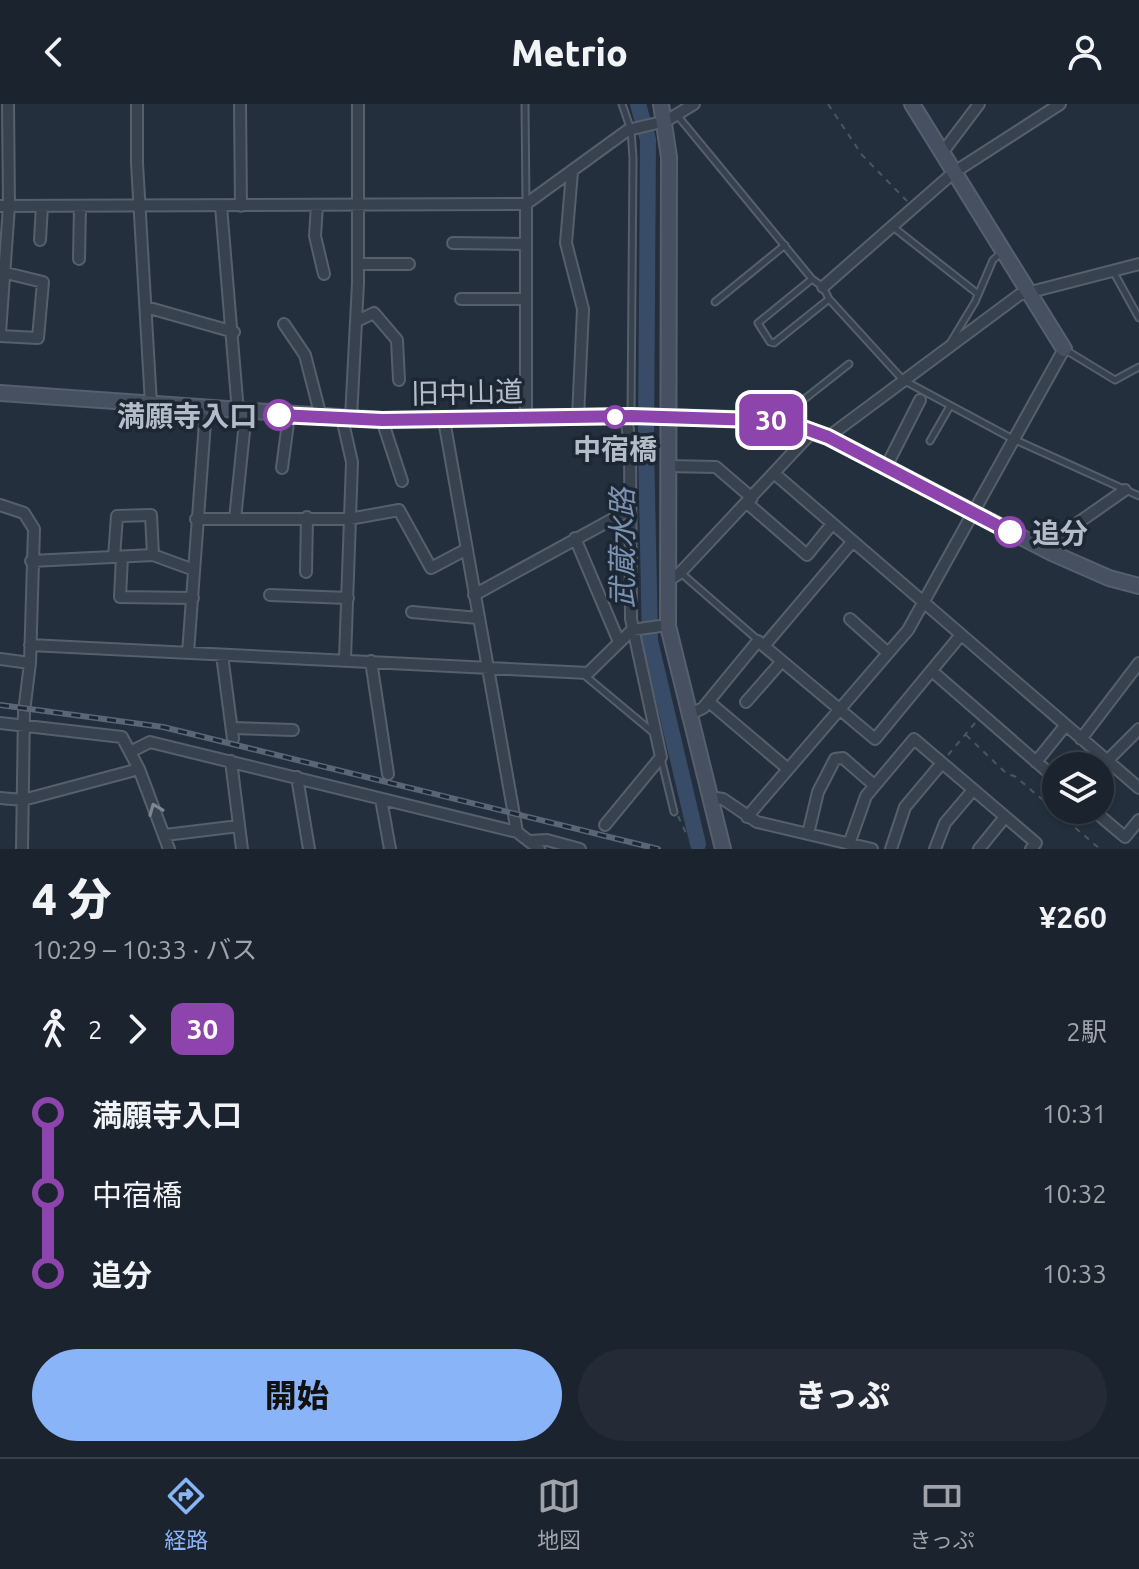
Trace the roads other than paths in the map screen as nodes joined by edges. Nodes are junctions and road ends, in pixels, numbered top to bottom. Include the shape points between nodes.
1 (8, 104) edge
2 (137, 104) edge
3 (240, 104) edge
4 (358, 104) edge
5 (525, 104) edge
6 (622, 104) edge
7 (661, 104) edge
8 (694, 104) edge
9 (912, 104) edge
10 (979, 104) edge
11 (1060, 104) edge
12 (667, 120) junction
13 (633, 129) junction
14 (942, 153) junction
15 (4, 166) edge
16 (572, 172) junction
17 (953, 173) junction
18 (139, 203) junction
19 (526, 204) junction
20 (317, 205) junction
21 (359, 205) junction
22 (4, 206) edge
23 (42, 206) junction
24 (221, 206) junction
25 (241, 206) junction
26 (80, 207) junction
27 (892, 227) junction
28 (40, 240) dead end
29 (453, 243) dead end
30 (526, 244) junction
31 (785, 245) junction
32 (1002, 252) junction
33 (79, 259) dead end
34 (358, 264) junction
35 (409, 264) dead end
36 (1139, 264) edge
37 (1113, 271) junction
38 (6, 273) junction
39 (324, 274) dead end
40 (812, 279) junction
41 (823, 287) junction
42 (1027, 291) junction
43 (978, 294) junction
44 (461, 299) dead end
45 (526, 299) junction
46 (829, 299) junction
47 (715, 302) dead end
48 (146, 307) junction
49 (1139, 318) edge
50 (357, 321) junction
51 (284, 324) dead end
52 (234, 332) junction
53 (0, 335) edge
54 (948, 346) junction
55 (1064, 349) junction
56 (849, 364) dead end
57 (1139, 367) edge
58 (399, 380) dead end
59 (903, 380) junction
60 (0, 393) edge
61 (920, 400) dead end
62 (151, 404) junction
63 (950, 406) junction
64 (206, 409) junction
65 (242, 412) junction
66 (289, 415) junction
67 (630, 416) junction
68 (321, 417) junction
69 (526, 417) junction
70 (578, 417) junction
71 (665, 417) junction
72 (346, 418) junction
73 (382, 420) junction
74 (444, 420) junction
75 (790, 422) junction
76 (813, 431) junction
77 (828, 437) junction
78 (1011, 438) junction
79 (930, 441) dead end
80 (667, 466) junction
81 (886, 467) junction
82 (282, 468) dead end
83 (775, 474) junction
84 (402, 481) dead end
85 (1125, 490) junction
86 (1139, 496) edge
87 (750, 500) junction
88 (0, 505) edge
89 (629, 510) junction
90 (971, 512) junction
91 (307, 517) junction
92 (196, 519) junction
93 (235, 519) junction
94 (349, 519) junction
95 (832, 524) junction
96 (575, 538) junction
97 (853, 541) junction
98 (1042, 548) junction
99 (467, 549) junction
100 (153, 555) junction
101 (118, 557) junction
102 (31, 561) junction
103 (194, 570) junction
104 (306, 572) dead end
105 (674, 577) junction
106 (1139, 586) edge
107 (270, 595) dead end
108 (474, 595) junction
109 (193, 598) junction
110 (348, 598) junction
111 (922, 602) junction
112 (412, 612) dead end
113 (478, 618) junction
114 (850, 619) dead end
115 (664, 626) junction
116 (635, 630) junction
117 (960, 636) junction
118 (619, 642) junction
119 (761, 643) junction
120 (30, 645) junction
121 (188, 653) junction
122 (888, 653) junction
123 (222, 655) junction
124 (0, 659) edge
125 (345, 659) junction
126 (371, 661) junction
127 (782, 661) junction
128 (30, 663) junction
129 (1139, 663) edge
130 (487, 668) junction
131 (932, 671) junction
132 (581, 673) junction
133 (709, 702) junction
134 (746, 702) dead end
135 (840, 709) junction
136 (688, 715) junction
137 (0, 723) edge
138 (24, 725) junction
139 (1065, 726) junction
140 (1139, 729) edge
141 (293, 730) dead end
142 (656, 734) junction
143 (1081, 739) junction
144 (130, 752) junction
145 (1096, 752) edge
146 (1114, 754) edge
147 (661, 757) junction
148 (231, 761) junction
149 (944, 761) junction
150 (1036, 762) junction
151 (1042, 767) edge
152 (1114, 767) edge
153 (139, 769) junction
154 (788, 769) junction
155 (388, 774) dead end
156 (297, 777) junction
157 (874, 785) junction
158 (1139, 788) edge
159 (973, 790) junction
160 (709, 797) junction
161 (0, 798) edge
162 (381, 799) junction
163 (23, 800) junction
164 (676, 814) road end
165 (747, 817) junction
166 (1005, 817) junction
167 (1139, 820) edge
168 (1110, 824) edge
169 (605, 825) dead end
170 (239, 826) junction
171 (517, 832) junction
172 (808, 834) junction
173 (165, 835) junction
174 (849, 844) junction
175 (537, 847) edge
176 (22, 849) edge
177 (169, 849) edge
178 (242, 849) edge
179 (309, 849) edge
180 (390, 849) edge
181 (580, 849) edge
182 (723, 849) edge
183 (872, 849) edge
184 (891, 849) edge
185 (935, 849) edge
186 (979, 849) edge
187 (1031, 849) edge

1 - 15 street
2 - 18 street
3 - 25 street
4 - 21 street
5 - 19 lane
6 - 13 lane
7 - 12 main road
8 - 12 street
9 - 14 main road
10 - 14 street
11 - 17 street
12 - 13 street
12 - 31 lane
12 - 71 main road
13 - 16 street
13 - 67 lane
14 - 17 main road
15 - 22 street
16 - 19 street
16 - 70 street via 566,243 583,309
17 - 27 street
17 - 32 main road
18 - 24 street
18 - 26 street
18 - 48 street
19 - 21 street
19 - 30 street
20 - 21 street
20 - 25 street
20 - 39 street via 315,236
21 - 34 street
22 - 23 street
22 - 38 street
23 - 26 street
23 - 28 street
24 - 25 street
24 - 52 street
26 - 33 street
27 - 41 street
27 - 43 lane
29 - 30 street
30 - 45 street
31 - 40 lane
31 - 47 lane
32 - 42 main road
32 - 43 lane
34 - 35 street
34 - 50 street
36 - 37 street
37 - 42 street
37 - 49 lane
38 - 53 street
38 - 53 street via 43,282 38,338
40 - 41 lane
40 - 46 lane via 758,323 770,342
41 - 46 lane
42 - 54 street
42 - 55 main road
43 - 54 lane
44 - 45 street
45 - 69 street
46 - 59 lane
48 - 52 street
48 - 62 street
50 - 58 street via 374,313 397,340
50 - 72 street
51 - 68 street via 305,355
52 - 65 street
54 - 59 street
55 - 57 lane via 1115,380
55 - 78 street
56 - 75 lane via 802,401
59 - 63 lane
59 - 77 street
60 - 62 main road, 旧中山道
61 - 81 street
62 - 64 main road, 旧中山道
63 - 78 lane
63 - 79 lane
64 - 65 main road, 旧中山道
64 - 92 street
65 - 66 main road, 旧中山道
65 - 93 street
66 - 68 main road, 旧中山道
66 - 82 street
67 - 70 main road, 旧中山道
67 - 71 main road, 旧中山道
67 - 89 street
68 - 72 main road, 旧中山道
69 - 70 main road, 旧中山道
69 - 74 main road, 旧中山道
71 - 75 main road, 旧中山道
71 - 80 main road
72 - 73 main road, 旧中山道
72 - 94 street via 352,462
73 - 74 main road, 旧中山道
73 - 84 street
74 - 99 street
75 - 76 main road, 旧中山道
76 - 77 main road, 旧中山道
76 - 83 street
77 - 81 main road, 旧中山道
78 - 85 lane
78 - 90 street
80 - 87 street via 716,467
80 - 105 main road
81 - 90 main road, 旧中山道
83 - 87 street
83 - 95 street
85 - 86 lane
85 - 98 street
87 - 95 street via 807,555
87 - 105 street
88 - 102 street via 31,520
89 - 96 street
89 - 116 street
90 - 98 main road, 旧中山道
90 - 111 street
91 - 93 street
91 - 94 street
91 - 104 street
92 - 93 street
92 - 103 street
94 - 99 street via 399,510 431,568
94 - 110 street
95 - 97 street
96 - 108 street
96 - 118 street
97 - 111 street
97 - 119 street
98 - 106 main road, 旧中山道
99 - 108 street
100 - 101 street
100 - 101 street via 151,515 117,516
100 - 103 street
101 - 102 street
101 - 109 street via 120,597
102 - 120 street
103 - 109 street
105 - 115 main road
105 - 119 lane
107 - 110 street
108 - 113 street
109 - 121 street
110 - 125 street
111 - 117 street
111 - 122 street
112 - 113 street
113 - 130 street
114 - 122 street
115 - 116 street
115 - 136 main road
116 - 118 street
116 - 142 street
117 - 131 street
117 - 139 street
118 - 132 street via 588,673
119 - 127 street
119 - 133 street
120 - 121 street
120 - 128 street
121 - 123 street
122 - 135 street
123 - 125 street
123 - 141 street via 233,733
124 - 128 street
125 - 126 street
126 - 130 street
126 - 155 street
127 - 134 street
127 - 135 street
128 - 138 street
129 - 143 street
130 - 132 street
130 - 171 street
131 - 135 street via 875,739
131 - 150 street
132 - 142 lane
133 - 136 street
133 - 154 street
135 - 154 street
136 - 160 main road
137 - 138 street
138 - 144 street via 122,737
138 - 163 street
139 - 143 street
139 - 150 street
140 - 146 street
142 - 147 street
143 - 145 street
144 - 148 street via 150,742
144 - 153 street
147 - 164 lane
147 - 169 street
148 - 156 street
148 - 170 street
149 - 157 street via 914,739
149 - 159 street
149 - 184 street via 905,807
150 - 151 street
152 - 158 street
153 - 163 street
173 -> 153 street
154 - 165 street
156 - 162 street
156 - 179 street
157 - 172 street via 843,758 835,759 818,792
157 - 174 street
159 - 166 street
159 - 185 street via 945,823
160 - 165 street via 720,797
160 - 182 main road
161 - 163 street
162 - 171 street
162 - 180 street
163 - 176 street
165 - 172 street
166 - 186 street
166 - 187 street via 1036,843
167 - 168 street via 1125,837
170 - 173 street
170 - 178 street
171 - 175 street
172 - 174 street
173 - 177 street
174 - 183 street
175 - 181 street via 547,840

